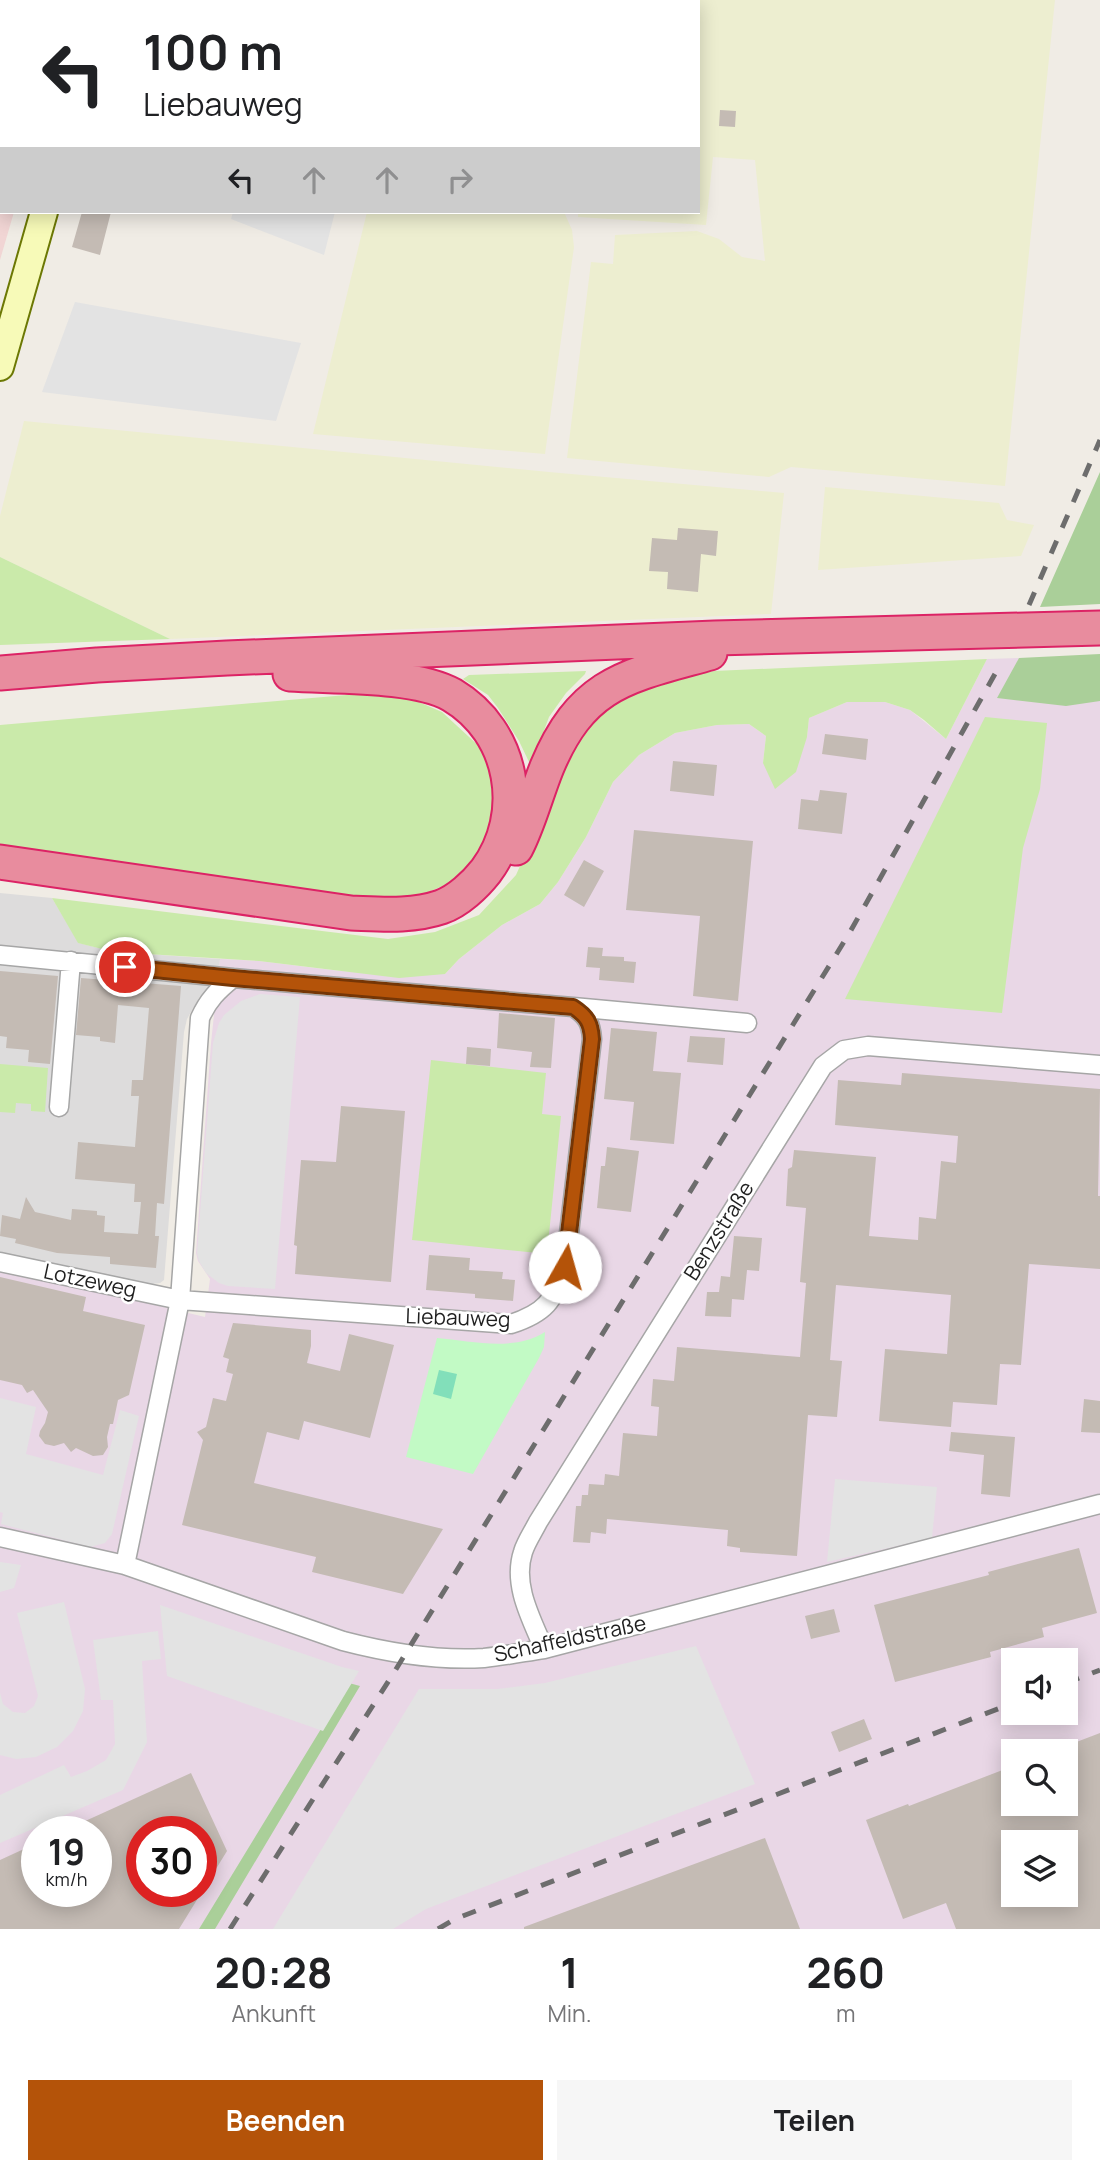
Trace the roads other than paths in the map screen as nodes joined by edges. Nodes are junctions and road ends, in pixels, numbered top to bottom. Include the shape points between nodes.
1 (43, 214) edge
2 (0, 368) edge
3 (1100, 628) edge
4 (953, 633) junction
5 (710, 653) junction
6 (256, 672) junction
7 (0, 673) edge
8 (0, 689) edge
9 (0, 862) edge
10 (0, 882) edge
11 (0, 955) edge
12 (71, 961) junction
13 (233, 978) junction
14 (573, 1007) junction
15 (747, 1023) dead end
16 (1100, 1065) edge
17 (59, 1107) dead end
18 (0, 1262) edge
19 (180, 1300) junction
20 (1100, 1504) edge
21 (0, 1537) edge
22 (125, 1565) junction
23 (544, 1649) junction

1 - 2 main road
3 - 4 highway
4 - 5 highway
4 - 7 highway via 227,658
5 - 6 highway
5 - 10 highway via 637,673 612,685 573,717 546,768 518,846 491,886 463,910 422,926 345,928
6 - 8 highway
6 - 9 highway via 406,681 452,695 476,714 494,737 511,786 505,835 495,859 478,881 442,907 396,915 351,913
11 - 12 street
12 - 13 street
12 - 17 street
13 - 14 street
13 - 19 street via 206,1003 200,1018
14 - 15 street
14 - 19 street, Liebauweg via 592,1026 592,1039 565,1267 557,1292 544,1309 511,1324
16 - 23 street, Benzstraße via 868,1046 844,1050 822,1066 523,1550 520,1583
18 - 19 street, Lotzeweg
19 - 22 street
20 - 23 street, Schaffeldstraße
21 - 22 street, Schaffeldstraße
22 - 23 street, Schaffeldstraße via 378,1650 483,1658

